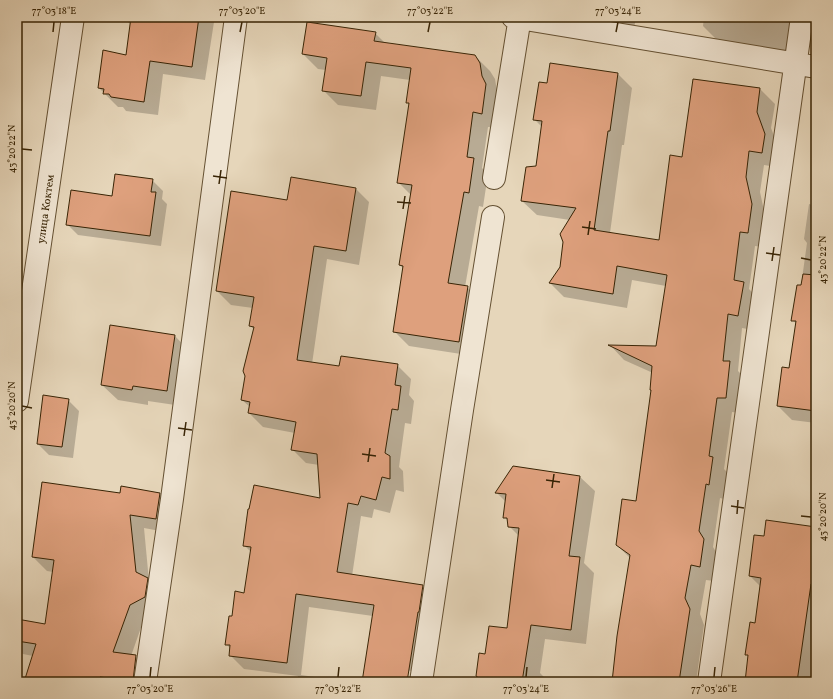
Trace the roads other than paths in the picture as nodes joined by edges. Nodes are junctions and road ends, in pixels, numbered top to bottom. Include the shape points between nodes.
1 (73, 17) edge
2 (236, 17) edge
3 (517, 17) edge
4 (802, 17) edge
5 (806, 65) edge
6 (494, 178) dead end
7 (493, 217) dead end
8 (17, 401) edge
9 (145, 682) edge
10 (421, 682) edge
11 (709, 682) edge

1 - 8 street, улица Коктем
2 - 9 street
3 - 5 street
3 - 6 street
4 - 5 street
5 - 11 street
7 - 10 street

